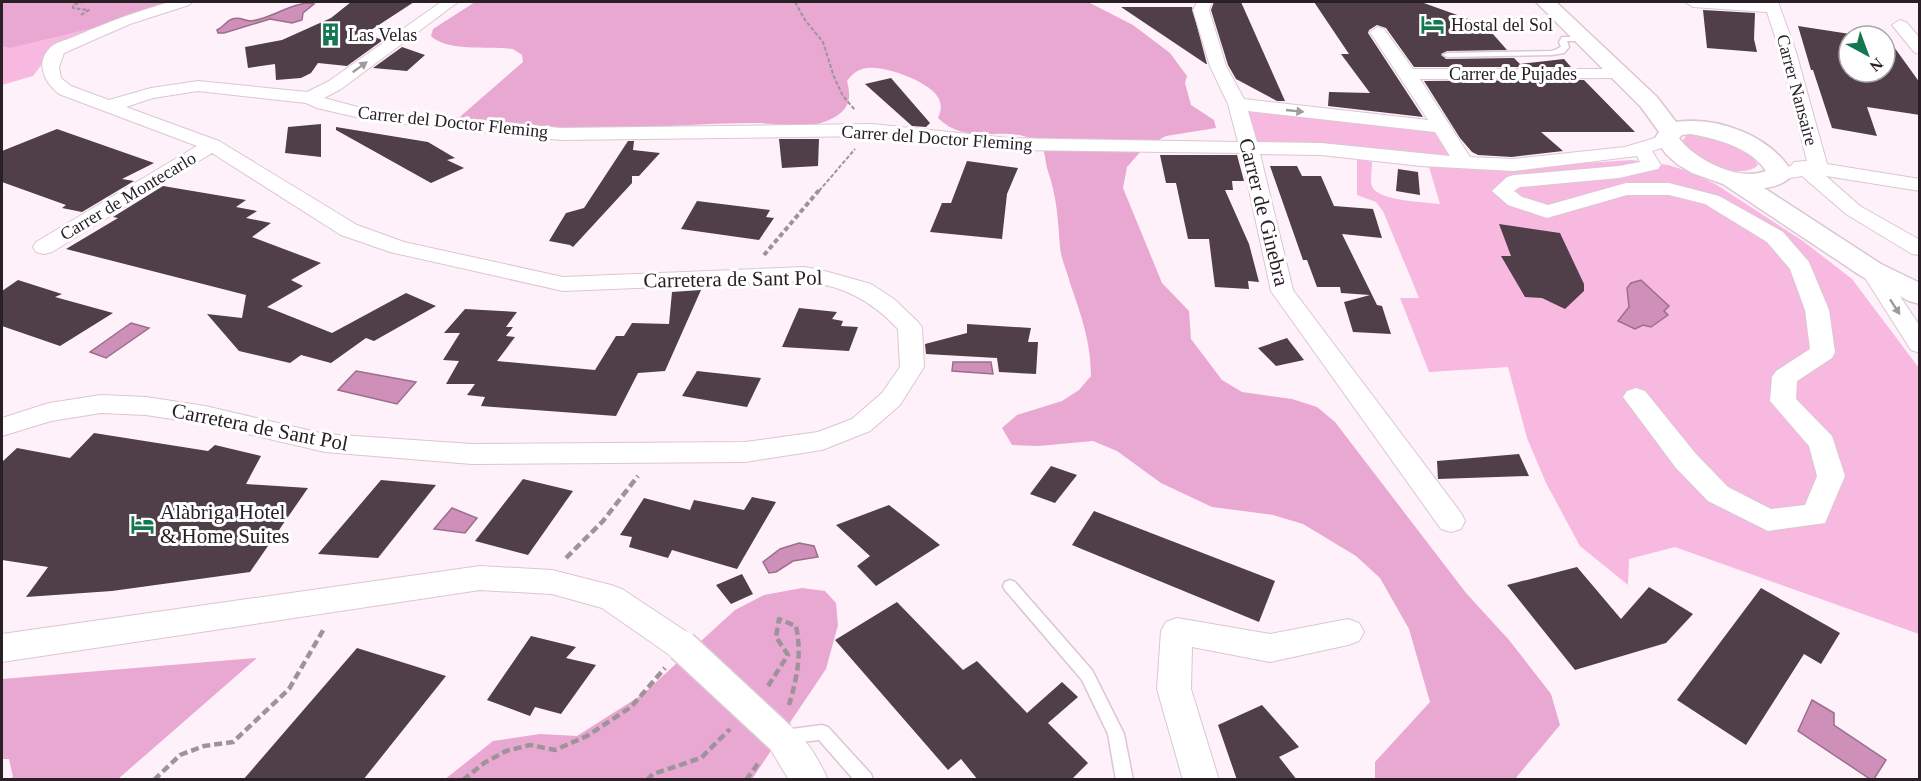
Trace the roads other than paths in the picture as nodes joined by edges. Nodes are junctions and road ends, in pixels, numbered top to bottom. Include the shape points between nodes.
1 (184, 2) edge
2 (450, 2) edge
3 (1204, 2) edge
4 (1545, 2) edge
5 (1693, 2) edge
6 (1772, 5) edge
7 (1900, 25) dead end
8 (1378, 32) dead end
9 (1582, 39) junction
10 (1920, 50) edge
11 (1448, 55) dead end
12 (1617, 73) junction
13 (1408, 74) junction
14 (310, 98) junction
15 (1649, 102) junction
16 (1237, 104) junction
17 (109, 106) junction
18 (1442, 127) junction
19 (1703, 128) junction
20 (1669, 136) junction
21 (212, 146) junction
22 (1249, 147) junction
23 (1637, 155) junction
24 (1464, 163) junction
25 (1695, 164) junction
26 (1805, 168) junction
27 (1770, 170) junction
28 (1732, 179) junction
29 (1920, 185) edge
30 (1775, 207) junction
31 (44, 247) dead end
32 (1920, 249) edge
33 (1871, 270) junction
34 (1920, 295) edge
35 (1920, 345) edge
36 (1636, 397) dead end
37 (2, 427) edge
38 (1451, 521) dead end
39 (1010, 586) dead end
40 (1348, 632) dead end
41 (2, 648) edge
42 (773, 745) junction
43 (810, 780) edge
44 (865, 780) edge
45 (1125, 780) edge
46 (1201, 780) edge

1 - 17 street, Carretera de Sant Pol via 124,21 58,50 49,72 54,82
14 -> 2 street via 335,85
3 - 16 street, Carrer de Ginebra via 1201,10 1218,66
4 - 9 main road
5 - 6 street
6 - 26 street, Carrer Nansaire via 1818,167
7 - 10 street
8 - 13 street
9 - 11 lane via 1565,39 1566,47 1552,53
9 - 12 main road
12 - 13 street, Carrer de Pujades
12 - 15 main road
13 - 18 street
14 - 17 street, Carrer del Doctor Fleming via 198,86 151,93
14 - 22 street, Carrer del Doctor Fleming via 373,116 561,134 872,130 1008,144
15 - 19 main road
15 - 20 main road
16 -> 18 street
16 - 22 street, Carrer de Ginebra
17 - 21 street, Carretera de Sant Pol
18 - 24 street
19 - 20 main road via 1680,128
19 - 27 main road via 1730,137
20 - 23 street, Carrer del Doctor Fleming
20 - 25 main road via 1676,152
21 - 31 street, Carrer de Montecarlo
21 - 37 street, Carretera de Sant Pol via 349,230 398,248 563,284 804,274 837,278 860,286 891,307 910,327 912,367 891,399 861,425 822,441 745,452 472,454 325,443 205,415 101,404 49,412
22 - 24 street, Carrer del Doctor Fleming via 1321,149
22 - 38 street, Carrer de Ginebra via 1282,291
23 - 24 street, Carrer del Doctor Fleming via 1513,165
23 - 25 street, Carrer del Doctor Fleming
23 - 36 street via 1651,165 1619,172 1514,181 1502,191 1515,201 1547,212 1626,189 1670,189 1712,200 1774,237 1801,267 1817,310 1823,352 1785,377 1783,401 1822,443 1831,476 1815,515 1767,520 1718,494 1686,461
25 - 28 main road
26 - 27 street
26 - 29 street
26 - 32 street via 1853,210
27 - 28 main road via 1746,182
27 - 30 main road via 1766,190
28 - 30 main road
30 - 33 main road
33 - 34 main road
33 -> 35 street
39 - 45 lane via 1087,675 1116,734
40 - 46 street via 1270,648 1177,631 1174,689
41 - 42 street, bridge via 480,578 552,582 611,598
42 - 43 street
42 - 44 lane via 822,732

